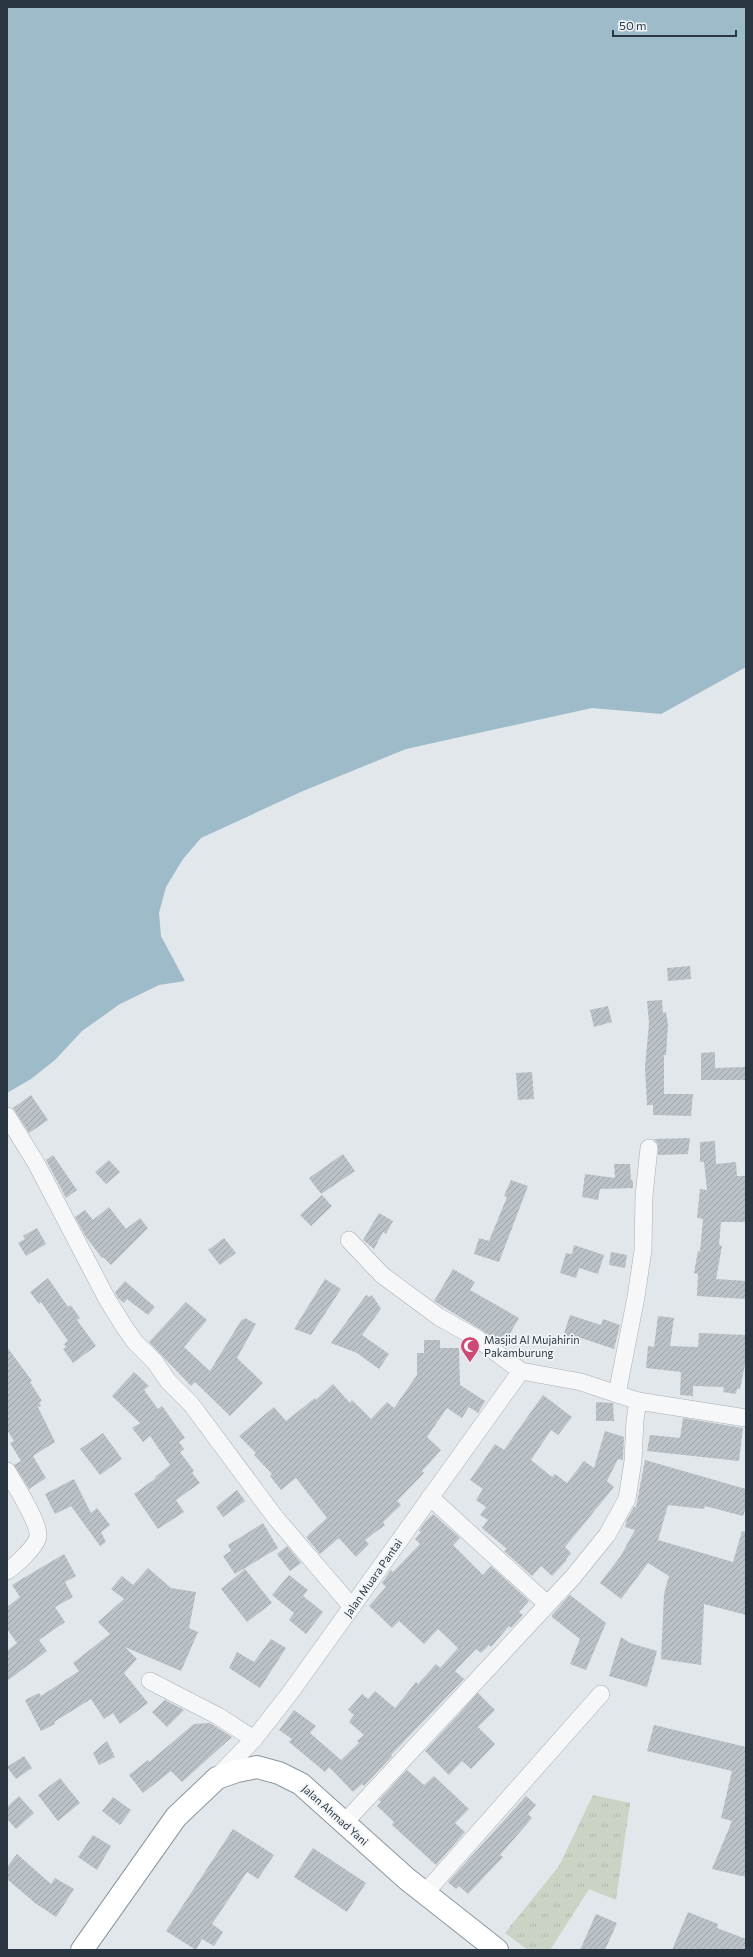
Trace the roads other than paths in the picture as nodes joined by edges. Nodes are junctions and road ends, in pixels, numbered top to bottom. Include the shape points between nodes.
1 (7, 1116) edge
2 (649, 1148) dead end
3 (349, 1240) dead end
4 (521, 1371) junction
5 (617, 1394) junction
6 (638, 1401) junction
7 (746, 1418) edge
8 (7, 1471) edge
9 (430, 1497) junction
10 (7, 1571) edge
11 (547, 1604) junction
12 (352, 1608) junction
13 (150, 1680) dead end
14 (601, 1694) dead end
15 (254, 1739) junction
16 (217, 1778) junction
17 (344, 1823) junction
18 (425, 1892) junction
19 (82, 1950) edge
20 (497, 1950) edge

1 - 12 street via 36,1163 107,1299 125,1328 191,1404 275,1517
2 - 5 street via 644,1196 643,1250
3 - 4 street via 388,1279 439,1317 478,1339
4 - 5 street via 581,1382
4 - 9 street, Jalan Muara Pantai
5 - 6 street
6 - 7 street
6 - 11 street via 627,1499 596,1550
8 - 10 street via 36,1524 38,1536 35,1545
9 - 11 street
9 - 12 street, Jalan Muara Pantai
11 - 17 street
12 - 15 street, Jalan Muara Pantai via 295,1688
13 - 15 street via 218,1716
14 - 18 street
15 - 16 street, Jalan Muara Pantai
16 - 17 highway, Jalan Ahmad Yani via 257,1767 279,1773 301,1784
16 - 19 highway, Jalan Ahmad Yani via 176,1817
17 - 18 highway, Jalan Ahmad Yani
18 - 20 highway, Jalan Ahmad Yani

